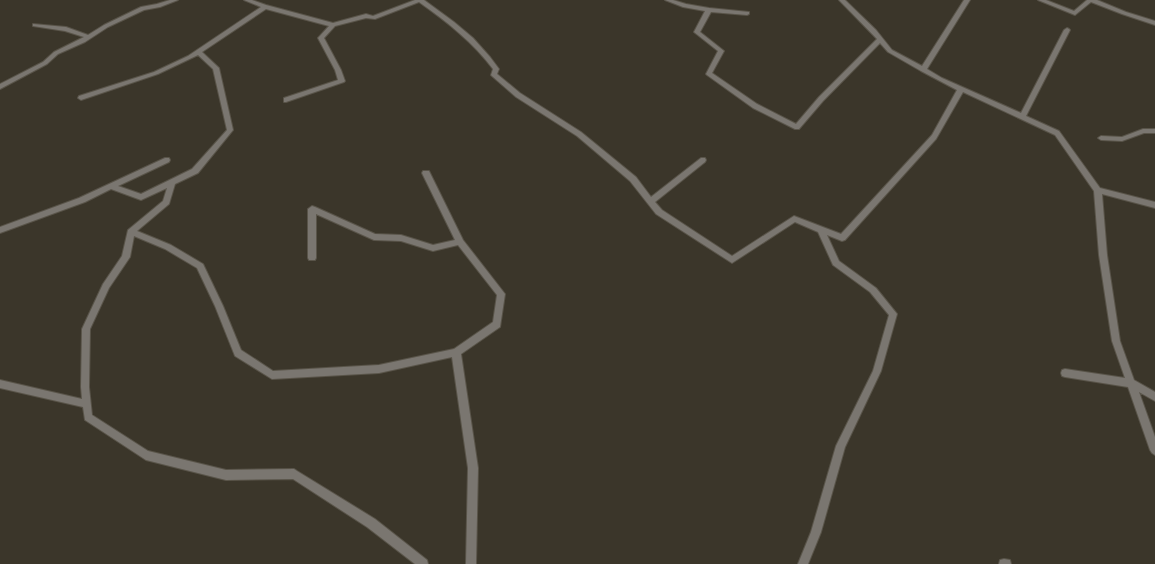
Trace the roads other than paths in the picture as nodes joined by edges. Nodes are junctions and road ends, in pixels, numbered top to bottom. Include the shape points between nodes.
1 (175, 0) edge
2 (247, 0) edge
3 (420, 0) edge
4 (668, 0) edge
5 (842, 0) edge
6 (967, 0) edge
7 (1041, 0) edge
8 (1091, 0) edge
9 (268, 8) junction
10 (709, 10) junction
11 (747, 14) dead end
12 (1155, 23) edge
13 (333, 24) junction
14 (35, 25) dead end
15 (1067, 30) dead end
16 (89, 37) junction
17 (880, 39) junction
18 (198, 52) junction
19 (923, 70) junction
20 (0, 87) edge
21 (961, 89) junction
22 (81, 98) dead end
23 (286, 100) dead end
24 (1022, 117) junction
25 (1155, 131) edge
26 (1101, 138) dead end
27 (167, 160) dead end
28 (703, 160) dead end
29 (426, 173) dead end
30 (172, 182) junction
31 (112, 187) junction
32 (1098, 190) junction
33 (651, 201) junction
34 (1155, 205) edge
35 (0, 230) edge
36 (821, 230) junction
37 (131, 232) junction
38 (460, 242) junction
39 (312, 258) dead end
40 (456, 352) junction
41 (1065, 373) dead end
42 (1131, 383) junction
43 (0, 384) edge
44 (1155, 397) edge
45 (87, 404) junction
46 (1155, 450) edge
47 (423, 564) edge
48 (471, 564) edge
49 (803, 564) edge

1 - 16 street via 143,8
2 - 9 street
3 - 13 street via 373,18 366,16
3 - 33 street via 471,40 496,69 494,75 518,96 579,134 633,179
4 - 10 street
5 - 17 street
6 - 19 street
7 - 8 street via 1075,13
8 - 12 street
9 - 13 street
9 - 18 street
10 - 11 street
10 - 17 street via 697,32 721,51 710,74 755,106 797,126
13 - 23 street via 322,38 326,52 339,70 342,81
14 - 16 street via 66,29
15 - 24 street
16 - 20 street via 56,53 45,63
17 - 19 street via 890,51
18 - 22 street via 156,73
18 - 30 street via 216,68 230,130 195,171
19 - 21 street
21 - 24 street
21 - 36 street via 934,137 842,238
24 - 32 street via 1057,133
25 - 26 street via 1143,131 1122,139
27 - 31 street
28 - 33 street
29 - 38 street
30 - 31 street via 141,197
30 - 37 street via 166,202
31 - 35 street
32 - 34 street
32 - 42 street via 1102,255 1116,341
33 - 36 street via 659,212 732,260 794,219
36 - 49 street via 836,263 873,290 893,314 877,371 841,446 816,532
37 - 40 street via 168,247 200,266 238,354 272,375 380,369
37 - 45 street via 126,257 106,286 86,329
38 - 39 street via 433,248 401,238 374,237 312,209
38 - 40 street via 501,294 497,324
40 - 48 street via 473,468
41 - 42 street
42 - 44 street
42 - 46 street
43 - 45 street
45 - 47 street via 88,417 146,455 226,475 294,474 371,523

